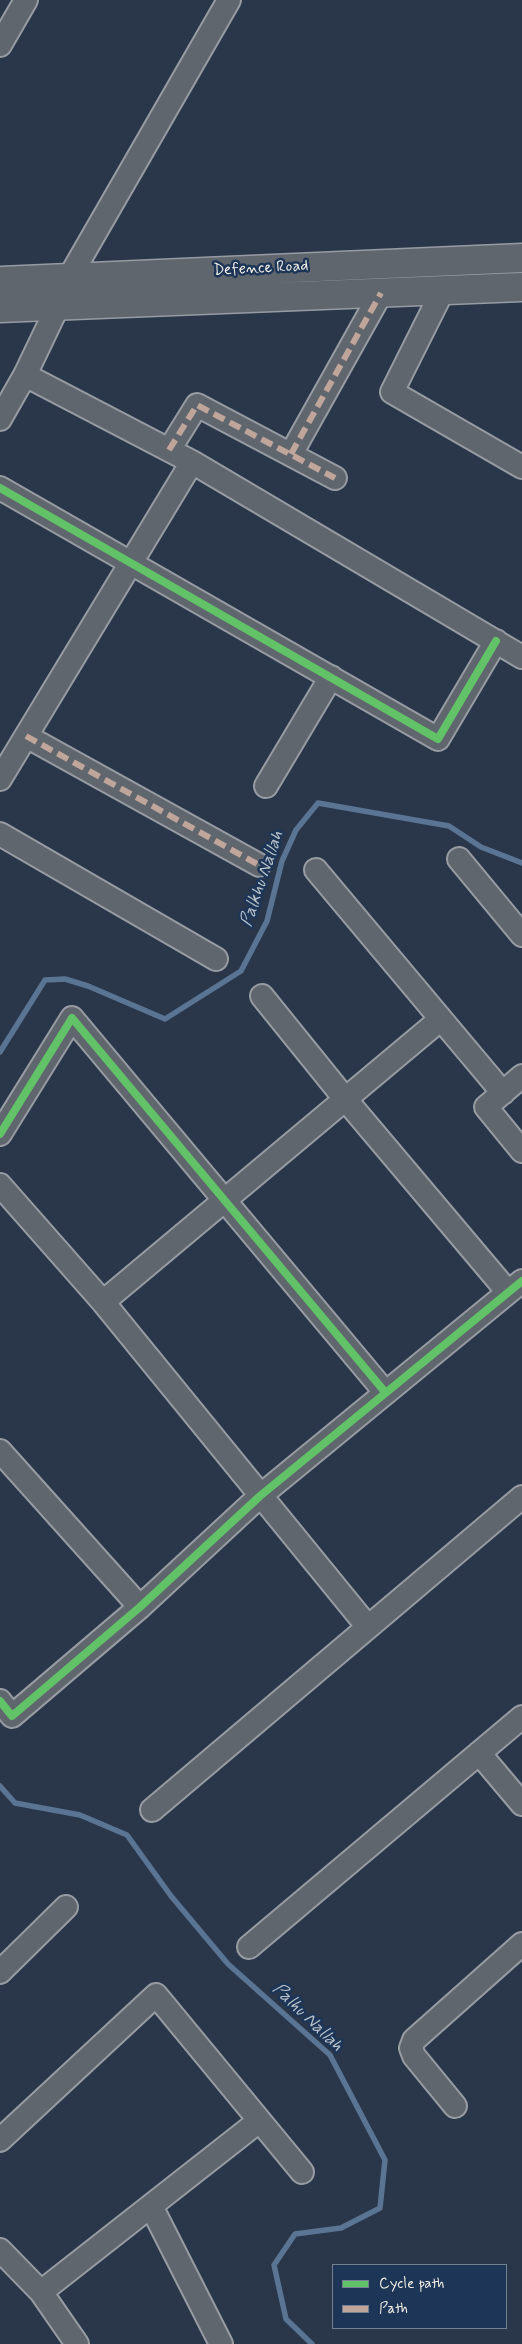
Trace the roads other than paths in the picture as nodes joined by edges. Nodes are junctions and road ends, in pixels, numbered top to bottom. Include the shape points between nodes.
1 (26, 0) edge
2 (229, 0) edge
3 (0, 45) edge
4 (522, 258) edge
5 (379, 264) junction
6 (113, 276) junction
7 (69, 278) junction
8 (12, 280) edge
9 (522, 287) edge
10 (443, 290) junction
11 (379, 293) junction
12 (117, 304) junction
13 (58, 306) junction
14 (27, 307) junction
15 (0, 308) edge
16 (25, 375) junction
17 (0, 419) edge
18 (169, 450) junction
19 (291, 454) junction
20 (192, 462) junction
21 (522, 467) edge
22 (335, 478) dead end
23 (0, 488) edge
24 (131, 563) junction
25 (496, 641) junction
26 (522, 656) edge
27 (331, 678) junction
28 (26, 736) junction
29 (0, 779) edge
30 (266, 786) dead end
31 (0, 834) edge
32 (459, 859) dead end
33 (259, 865) dead end
34 (316, 870) dead end
35 (522, 935) edge
36 (216, 959) dead end
37 (262, 996) dead end
38 (441, 1019) junction
39 (522, 1076) edge
40 (502, 1093) junction
41 (346, 1100) junction
42 (0, 1134) edge
43 (522, 1151) edge
44 (0, 1185) edge
45 (225, 1200) junction
46 (515, 1287) edge
47 (102, 1302) junction
48 (385, 1392) junction
49 (0, 1451) edge
50 (260, 1496) junction
51 (518, 1509) edge
52 (140, 1607) junction
53 (368, 1627) junction
54 (0, 1701) edge
55 (522, 1717) edge
56 (479, 1753) junction
57 (522, 1804) edge
58 (152, 1810) dead end
59 (66, 1907) dead end
60 (522, 1944) edge
61 (249, 1946) dead end
62 (0, 1972) edge
63 (455, 2106) dead end
64 (259, 2120) junction
65 (0, 2140) edge
66 (302, 2172) dead end
67 (151, 2206) junction
68 (0, 2250) edge
69 (41, 2292) junction
70 (77, 2344) edge
71 (221, 2344) edge

1 - 3 street
2 - 7 street
4 - 5 main road, Defence Road
5 - 6 main road, Defence Road
5 - 11 main road
6 - 7 main road, Defence Road
6 - 12 main road
7 - 8 main road, Defence Road
8 - 14 main road
9 - 10 main road, Defence Road
10 - 11 main road, Defence Road
10 - 21 street via 392,392
11 - 12 main road, Defence Road
11 - 19 street
12 - 13 main road, Defence Road
13 - 14 main road, Defence Road
13 - 16 street
14 - 15 main road, Defence Road
16 - 17 street
16 - 18 street
18 - 19 street via 197,405
18 - 20 street
19 - 22 street
20 - 24 street
20 - 25 street
23 - 24 street
24 - 27 street
24 - 28 street
25 - 26 street
25 - 27 street via 438,739
27 - 30 street
28 - 29 street
28 - 33 street
31 - 36 street
32 - 35 street
34 - 38 street
37 - 41 street
38 - 40 street
38 - 41 street
39 - 40 street
40 - 43 street via 486,1107
41 - 45 street
41 - 46 street
42 - 45 street via 72,1018
44 - 47 street
45 - 47 street
45 - 48 street
46 - 48 street
47 - 50 street
48 - 50 street
49 - 52 street
50 - 52 street
50 - 53 street
51 - 53 street
52 - 54 street via 12,1716
53 - 58 street
55 - 56 street
56 - 57 street
56 - 61 street
59 - 62 street
60 - 63 street via 414,2040 411,2048 414,2056
64 - 65 street via 156,1996
64 - 66 street
64 - 67 street
67 - 69 street
67 - 71 street
68 - 69 street
69 - 70 street

